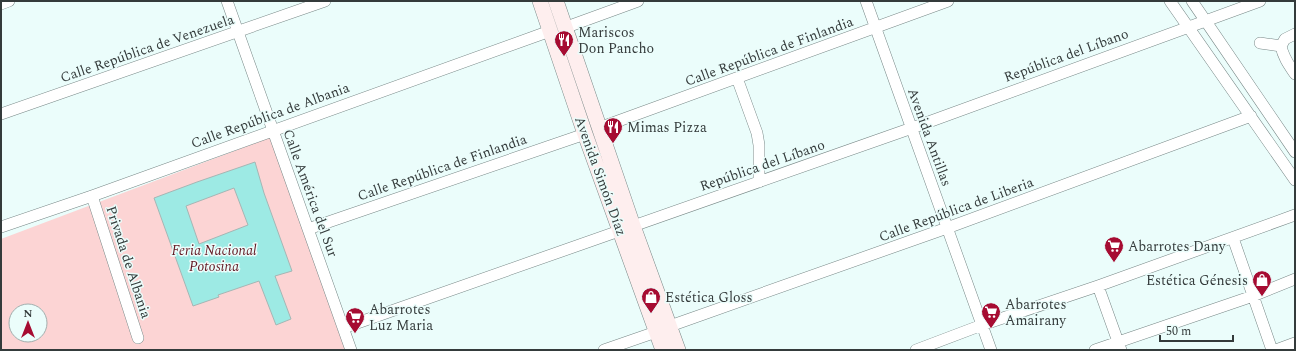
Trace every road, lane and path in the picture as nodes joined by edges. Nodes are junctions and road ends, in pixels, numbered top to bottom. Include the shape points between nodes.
1 (9, 1) edge
2 (227, 1) edge
3 (325, 1) edge
4 (540, 1) edge
5 (556, 1) edge
6 (638, 1) edge
7 (866, 1) edge
8 (948, 1) edge
9 (1170, 1) edge
10 (1192, 1) edge
11 (1260, 1) edge
12 (1, 4) edge
13 (1205, 20) junction
14 (1189, 26) junction
15 (876, 28) junction
16 (557, 29) junction
17 (238, 32) junction
18 (1295, 34) edge
19 (1260, 43) dead end
20 (1281, 46) junction
21 (1295, 74) edge
22 (737, 78) junction
23 (1, 114) edge
24 (1251, 116) junction
25 (599, 128) junction
26 (912, 128) junction
27 (273, 130) junction
28 (585, 134) junction
29 (1295, 152) edge
30 (1295, 180) edge
31 (759, 182) junction
32 (92, 196) junction
33 (1295, 215) edge
34 (1, 227) edge
35 (627, 228) junction
36 (947, 228) junction
37 (308, 229) junction
38 (1233, 238) junction
39 (1295, 279) edge
40 (1098, 286) junction
41 (1253, 296) junction
42 (982, 325) junction
43 (344, 328) junction
44 (663, 329) junction
45 (138, 338) dead end
46 (1295, 343) edge
47 (1119, 346) edge
48 (351, 350) edge
49 (604, 350) edge
50 (663, 350) edge
51 (678, 350) edge
52 (916, 350) edge
53 (991, 350) edge
54 (1095, 350) edge
55 (1272, 350) edge
56 (1276, 350) edge

1 - 12 street
2 - 17 street, Calle América del Sur
3 - 17 street, Calle República de Venezuela
4 - 16 main road, Avenida Simón Díaz
5 - 16 main road, Avenida Simón Díaz
6 - 16 street, Calle República de Albania
7 - 15 street, Avenida Antillas
8 - 15 street, Calle República de Finlandia
9 - 14 street
10 - 13 street
11 - 13 street, República del Líbano
13 - 14 street, República del Líbano
13 - 29 street
14 - 24 street
14 - 26 street, República del Líbano
15 - 22 street, Calle República de Finlandia
15 - 26 street, Avenida Antillas
16 - 25 main road, Avenida Simón Díaz
16 - 27 street, Calle República de Albania
16 - 28 main road, Avenida Simón Díaz
17 - 23 street, Calle República de Venezuela
17 - 27 street, Calle América del Sur
18 - 20 street via 1285,39
19 - 20 street
20 - 21 street
22 - 25 street, Calle República de Finlandia
22 - 31 street via 757,132
24 - 30 street
24 - 36 street, Calle República de Liberia
25 - 35 main road, Avenida Simón Díaz
26 - 31 street, República del Líbano
26 - 36 street, Avenida Antillas
27 - 32 street, Calle República de Albania
27 - 37 street, Calle América del Sur
28 - 35 main road, Avenida Simón Díaz
28 - 37 street, Calle República de Finlandia
31 - 35 street, República del Líbano
32 - 34 street, Calle República de Albania
32 - 45 street, Privada de Albania
33 - 38 street
35 - 43 street, República del Líbano
35 - 44 main road, Avenida Simón Díaz
36 - 42 street, Avenida Antillas
36 - 44 street, Calle República de Liberia
37 - 43 street, Calle América del Sur
38 - 40 street
38 - 41 street
39 - 41 street
40 - 42 street
40 - 47 street
41 - 47 street
41 - 55 street
42 - 52 street
42 - 53 street, Avenida Antillas
43 - 48 street, Calle América del Sur
44 - 49 street, Calle República de Liberia
44 - 50 main road, Avenida Simón Díaz
44 - 51 main road, Avenida Simón Díaz
46 - 56 street
47 - 54 street

